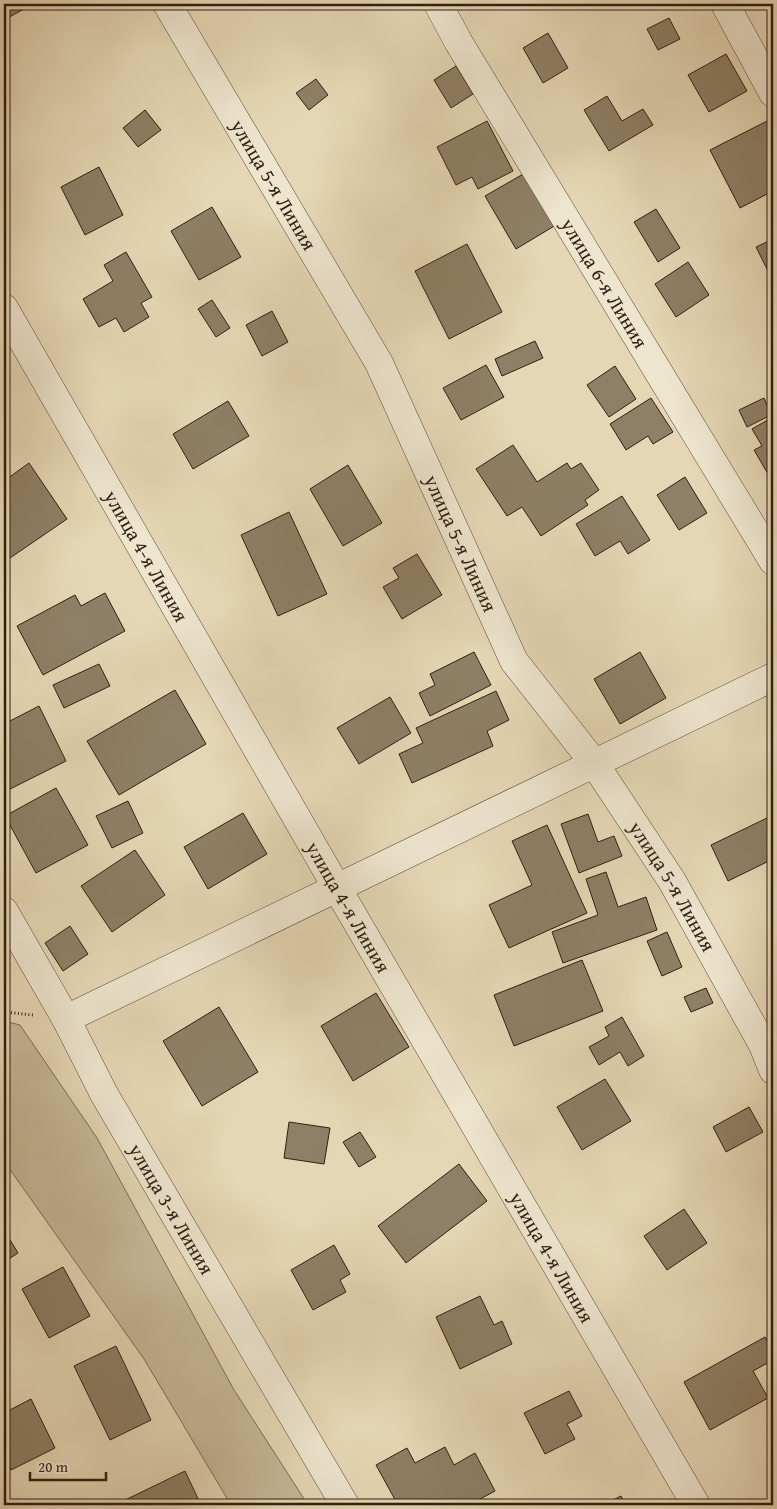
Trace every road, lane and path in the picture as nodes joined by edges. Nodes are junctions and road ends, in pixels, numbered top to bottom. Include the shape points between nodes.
1 (167, 4) edge
2 (438, 4) edge
3 (725, 4) edge
4 (773, 93) edge
5 (4, 308) edge
6 (773, 560) edge
7 (773, 677) edge
8 (594, 763) junction
9 (337, 888) junction
10 (4, 911) edge
11 (66, 1019) junction
12 (773, 1070) edge
13 (345, 1505) edge
14 (696, 1505) edge

1 - 8 street, улица 5-я Линия via 379,363 514,661
2 - 6 street, улица 6-я Линия
3 - 4 street
5 - 9 street, улица 4-я Линия
7 - 8 street
8 - 9 street
8 - 12 street, улица 5-я Линия via 672,882 763,1045
9 - 11 street
9 - 14 street, улица 4-я Линия
10 - 11 street, улица 3-я Линия
11 - 13 street, улица 3-я Линия via 104,1094

